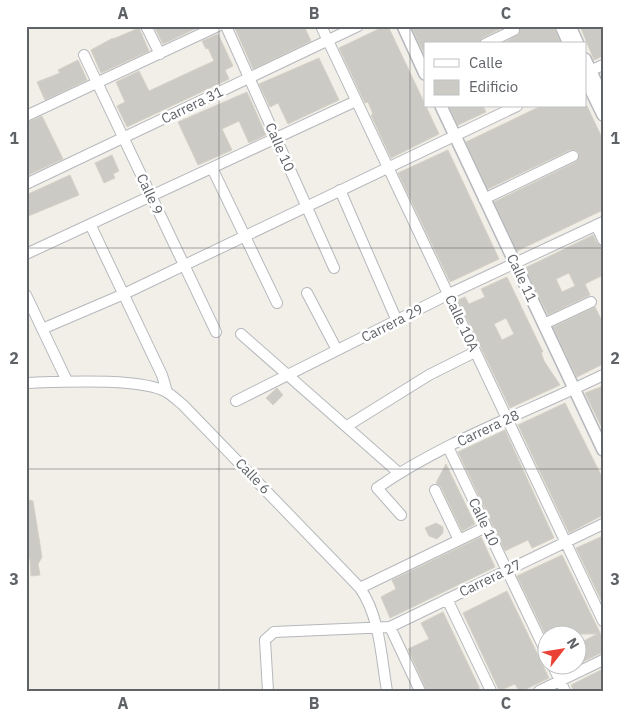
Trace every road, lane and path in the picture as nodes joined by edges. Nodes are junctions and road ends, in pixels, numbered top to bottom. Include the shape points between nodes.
1 (146, 26) edge
2 (218, 26) edge
3 (226, 26) edge
4 (321, 26) edge
5 (358, 26) edge
6 (403, 26) edge
7 (561, 26) edge
8 (570, 26) edge
9 (514, 30) dead end
10 (328, 40) junction
11 (489, 42) edge
12 (568, 42) edge
13 (577, 42) edge
14 (160, 54) junction
15 (84, 55) dead end
16 (603, 65) edge
17 (424, 71) edge
18 (587, 74) edge
19 (249, 78) junction
20 (98, 84) junction
21 (603, 97) edge
22 (356, 101) junction
23 (442, 108) edge
24 (514, 108) edge
25 (26, 116) edge
26 (603, 116) edge
27 (455, 136) junction
28 (124, 138) junction
29 (276, 138) junction
30 (573, 156) dead end
31 (388, 167) junction
32 (212, 168) junction
33 (26, 184) edge
34 (340, 190) junction
35 (151, 196) junction
36 (484, 199) junction
37 (306, 206) junction
38 (599, 224) edge
39 (91, 226) junction
40 (245, 236) junction
41 (603, 240) edge
42 (26, 254) edge
43 (515, 263) junction
44 (184, 266) junction
45 (334, 268) dead end
46 (307, 293) dead end
47 (124, 294) junction
48 (449, 294) junction
49 (26, 295) edge
50 (592, 302) dead end
51 (278, 303) dead end
52 (397, 321) junction
53 (544, 324) junction
54 (42, 329) junction
55 (216, 332) dead end
56 (242, 334) dead end
57 (337, 350) junction
58 (475, 352) junction
59 (288, 375) junction
60 (603, 375) edge
61 (67, 381) junction
62 (26, 383) edge
63 (574, 389) junction
64 (167, 392) junction
65 (236, 400) dead end
66 (507, 418) junction
67 (347, 426) junction
68 (448, 447) junction
69 (603, 450) edge
70 (399, 472) junction
71 (435, 490) dead end
72 (401, 515) dead end
73 (603, 524) edge
74 (486, 527) junction
75 (459, 540) junction
76 (565, 541) junction
77 (507, 570) junction
78 (360, 588) junction
79 (447, 599) junction
80 (603, 620) edge
81 (390, 626) junction
82 (376, 628) junction
83 (536, 631) edge
84 (603, 660) edge
85 (557, 674) edge
86 (560, 681) junction
87 (268, 691) edge
88 (387, 691) edge
89 (420, 691) edge
90 (491, 691) edge
91 (539, 691) edge
92 (565, 691) edge

1 - 14 street
2 - 14 street
3 - 19 street, Calle 10
4 - 10 street, Calle 10A
5 - 10 street, Carrera 31
6 - 17 street
7 - 12 street
8 - 13 street
9 - 11 street
10 - 19 street, Carrera 31
10 - 22 street, Calle 10A
14 - 20 street
15 - 20 street, Calle 9
16 - 18 street
18 - 21 street
18 - 26 street
19 - 28 street, Carrera 31
19 - 29 street, Calle 10
20 - 25 street
20 - 28 street, Calle 9
22 - 29 street
22 - 31 street, Calle 10A
23 - 27 street, Calle 11
24 - 27 street
27 - 31 street
27 - 36 street, Calle 11
28 - 33 street, Carrera 31
28 - 35 street, Calle 9
29 - 32 street
29 - 37 street, Calle 10
30 - 36 street
31 - 34 street
31 - 48 street, Calle 10A
32 - 35 street
32 - 40 street
34 - 37 street
34 - 52 street
35 - 39 street
35 - 44 street, Calle 9
36 - 43 street, Calle 11
37 - 40 street
37 - 45 street, Calle 10
38 - 41 street
38 - 43 street, Carrera 29
39 - 42 street
39 - 47 street
40 - 44 street
40 - 51 street
43 - 48 street, Carrera 29
43 - 53 street, Calle 11
44 - 47 street
44 - 55 street, Calle 9
46 - 57 street
47 - 54 street
47 - 64 street
48 - 52 street, Carrera 29
48 - 58 street, Calle 10A
49 - 54 street
50 - 53 street
52 - 57 street, Carrera 29
53 - 63 street, Calle 11
54 - 61 street
56 - 59 street
57 - 59 street, Carrera 29
58 - 66 street, Calle 10A
58 - 67 street via 429,375
59 - 65 street, Carrera 29
59 - 67 street
60 - 63 street, Carrera 28
61 - 62 street, Calle 6
61 - 64 street, Calle 6 via 135,384
63 - 66 street, Carrera 28
63 - 69 street, Calle 11
64 - 78 street, Calle 6 via 215,436
66 - 68 street, Carrera 28
66 - 76 street, Calle 10A
67 - 70 street
68 - 70 street, Carrera 28
68 - 74 street, Calle 10
70 - 72 street, Carrera 28 via 377,488
71 - 75 street
73 - 76 street, Carrera 27
74 - 75 street
74 - 77 street, Calle 10
75 - 78 street
76 - 77 street, Carrera 27
76 - 80 street, Calle 10A
77 - 79 street, Carrera 27
77 - 83 street, Calle 10
78 - 82 street, Calle 6 via 372,610
79 - 81 street, Carrera 27
79 - 90 street
81 - 82 street, Carrera 27
81 - 89 street
82 - 87 street, Carrera 27 via 274,632 268,635
82 - 88 street, Calle 6
84 - 86 street
85 - 86 street
86 - 91 street
86 - 92 street

